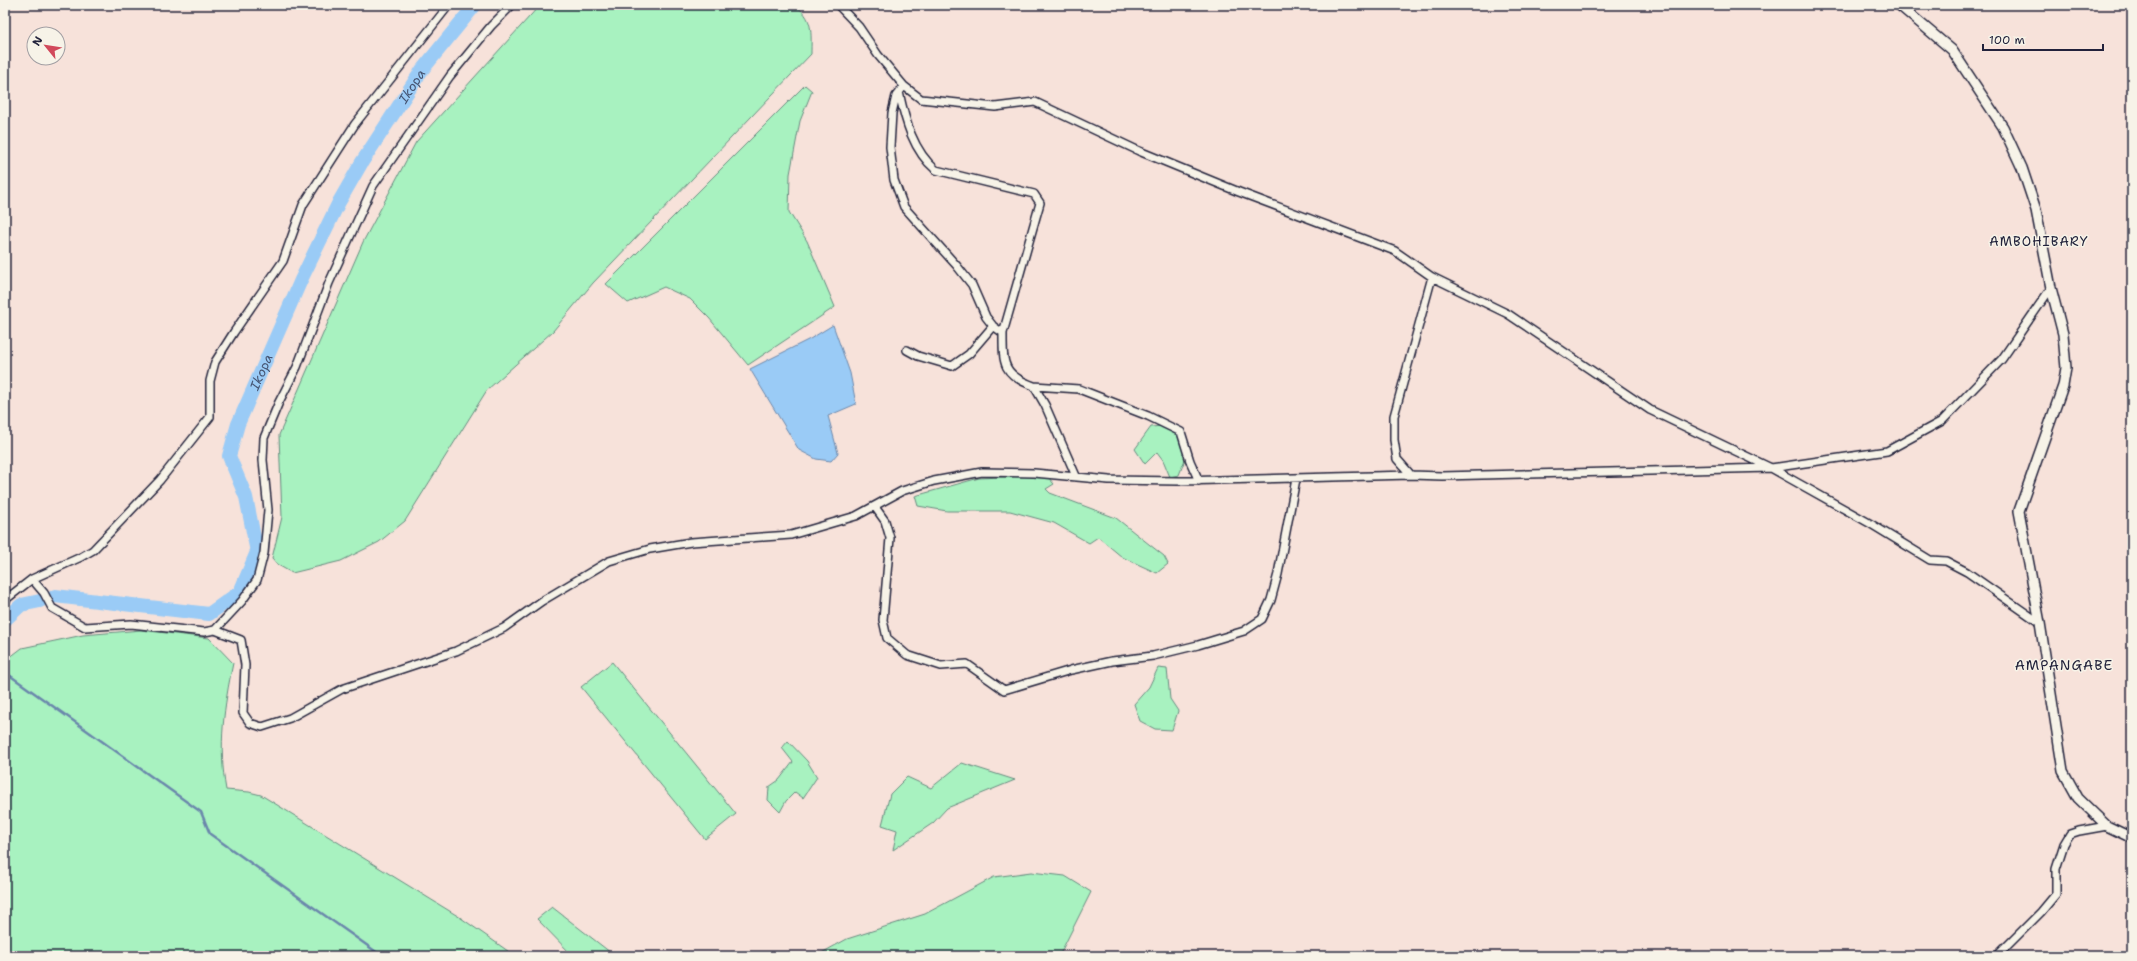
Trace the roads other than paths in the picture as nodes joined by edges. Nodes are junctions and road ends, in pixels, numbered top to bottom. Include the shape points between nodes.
1 (449, 5) edge
2 (512, 5) edge
3 (838, 5) edge
4 (1899, 5) edge
5 (901, 89) junction
6 (1432, 277) junction
7 (2051, 288) junction
8 (993, 326) junction
9 (1002, 333) junction
10 (908, 350) dead end
11 (1034, 386) junction
12 (1771, 468) junction
13 (1411, 475) junction
14 (1076, 476) junction
15 (1296, 478) junction
16 (1199, 481) junction
17 (875, 507) junction
18 (32, 579) junction
19 (5, 600) edge
20 (2040, 623) junction
21 (215, 630) junction
22 (2107, 826) junction
23 (2132, 838) edge
24 (1997, 956) edge

1 - 18 street via 355,124 304,205 283,261 215,362 210,381 210,417 160,480 93,550 81,558
2 - 21 street via 491,26 450,76 373,186 329,283 297,367 264,438 263,460 268,510 264,553 257,580 242,601
3 - 5 street via 859,27
4 - 7 street via 1952,50 2003,127 2022,168 2036,210
5 - 6 street via 921,99 994,107 1034,102 1139,151 1395,251
5 - 8 street via 896,96 892,113 890,147 894,180 904,207 972,285 986,317
5 - 9 street via 905,122 925,161 936,170 1034,194 1040,203
6 - 12 street via 1508,314 1650,410
6 - 13 street via 1394,416 1394,440 1398,459
7 - 12 street via 2002,360 1942,421 1887,451
7 - 20 street via 2062,334 2066,369 2063,386 2019,511
8 - 9 street
8 - 10 street via 969,354 952,366 918,356
9 - 11 street via 1003,358 1009,373
11 - 14 street
11 - 16 street via 1079,389 1181,432
12 - 13 street
12 - 20 street via 1930,560 1946,561 1966,572
13 - 15 street
14 - 16 street via 1109,480
14 - 17 street via 982,472 934,481 902,492
15 - 16 street
15 - 17 street via 1278,574 1271,600 1262,619 1244,631 1198,644 1153,656 1071,670 1004,690 967,664 941,666 907,655 887,638 883,620 890,538 885,521
17 - 21 street via 856,516 791,535 691,542 650,549 610,561 497,632 456,651 342,689 290,718 262,727 250,723 244,713 245,665 241,640
18 - 19 street
18 - 21 street via 52,608 85,627 131,624 204,632
20 - 22 street via 2063,771 2078,798
22 - 23 street
22 - 24 street via 2070,834 2056,869 2056,894

